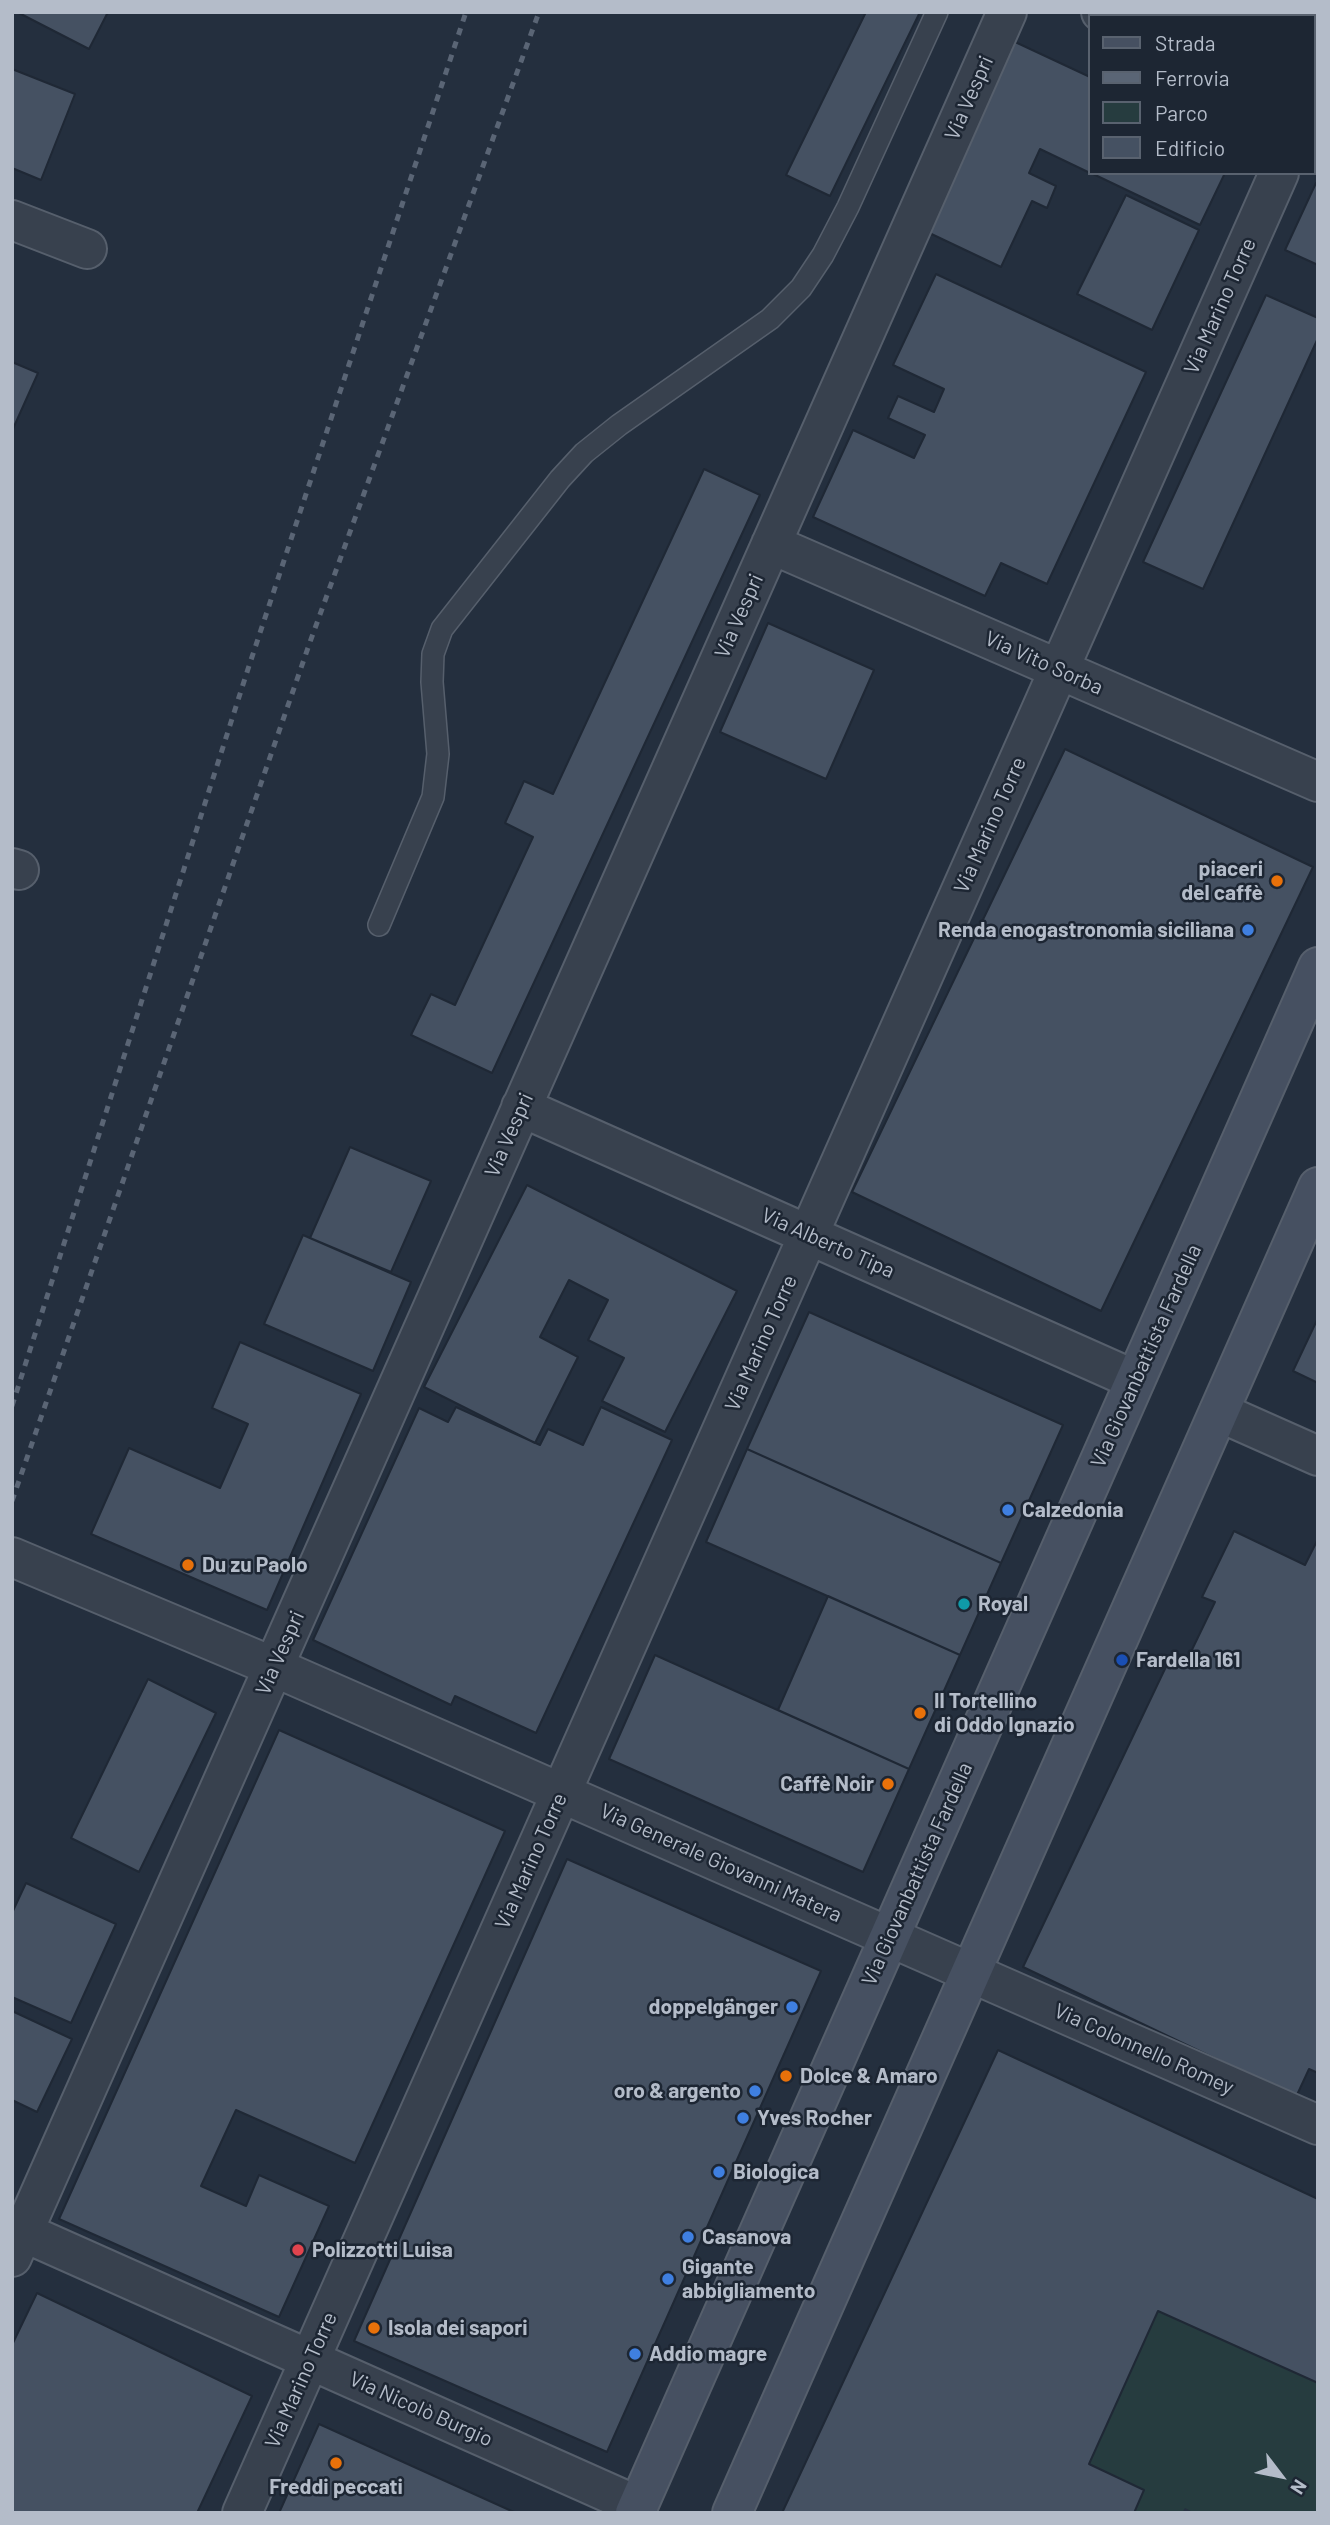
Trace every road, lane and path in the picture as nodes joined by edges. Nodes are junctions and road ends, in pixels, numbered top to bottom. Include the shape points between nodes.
1 (937, 12) edge
2 (1007, 12) edge
3 (1278, 175) edge
4 (12, 220) edge
5 (87, 249) dead end
6 (771, 544) junction
7 (1059, 669) junction
8 (1318, 782) edge
9 (379, 925) dead end
10 (1318, 967) edge
11 (521, 1107) junction
12 (1318, 1187) edge
13 (809, 1235) junction
14 (1136, 1380) junction
15 (1219, 1412) junction
16 (1318, 1456) edge
17 (12, 1557) edge
18 (274, 1667) junction
19 (561, 1793) junction
20 (889, 1937) junction
21 (971, 1973) junction
22 (1318, 2125) edge
23 (16, 2239) edge
24 (310, 2360) junction
25 (636, 2509) edge
26 (242, 2513) edge
27 (732, 2513) edge

1 - 9 lane via 848,207 801,288 770,319 584,453 442,629 433,654 438,754 433,797
2 - 6 street, Via Vespri
3 - 7 street, Via Marino Torre
4 - 5 street
6 - 7 street, Via Vito Sorba
6 - 11 street, Via Vespri
7 - 8 street, Via Vito Sorba
7 - 13 street, Via Marino Torre
10 - 14 main road, Via Giovanbattista Fardella
11 - 13 street, Via Alberto Tipa
11 - 18 street, Via Vespri
12 - 15 main road
13 - 14 street, Via Alberto Tipa
13 - 19 street, Via Marino Torre
14 - 20 main road, Via Giovanbattista Fardella
15 - 16 street
15 - 21 main road
17 - 18 street, Via Generale Giovanni Matera
18 - 19 street, Via Generale Giovanni Matera
18 - 23 street, Via Vespri
19 - 20 street, Via Generale Giovanni Matera
19 - 24 street, Via Marino Torre
20 - 21 street, Via Generale Giovanni Matera
20 - 25 main road, Via Giovanbattista Fardella
21 - 22 street, Via Colonnello Romey
21 - 27 main road
23 - 24 street, Via Nicolò Burgio
24 - 25 street, Via Nicolò Burgio
24 - 26 street, Via Marino Torre

